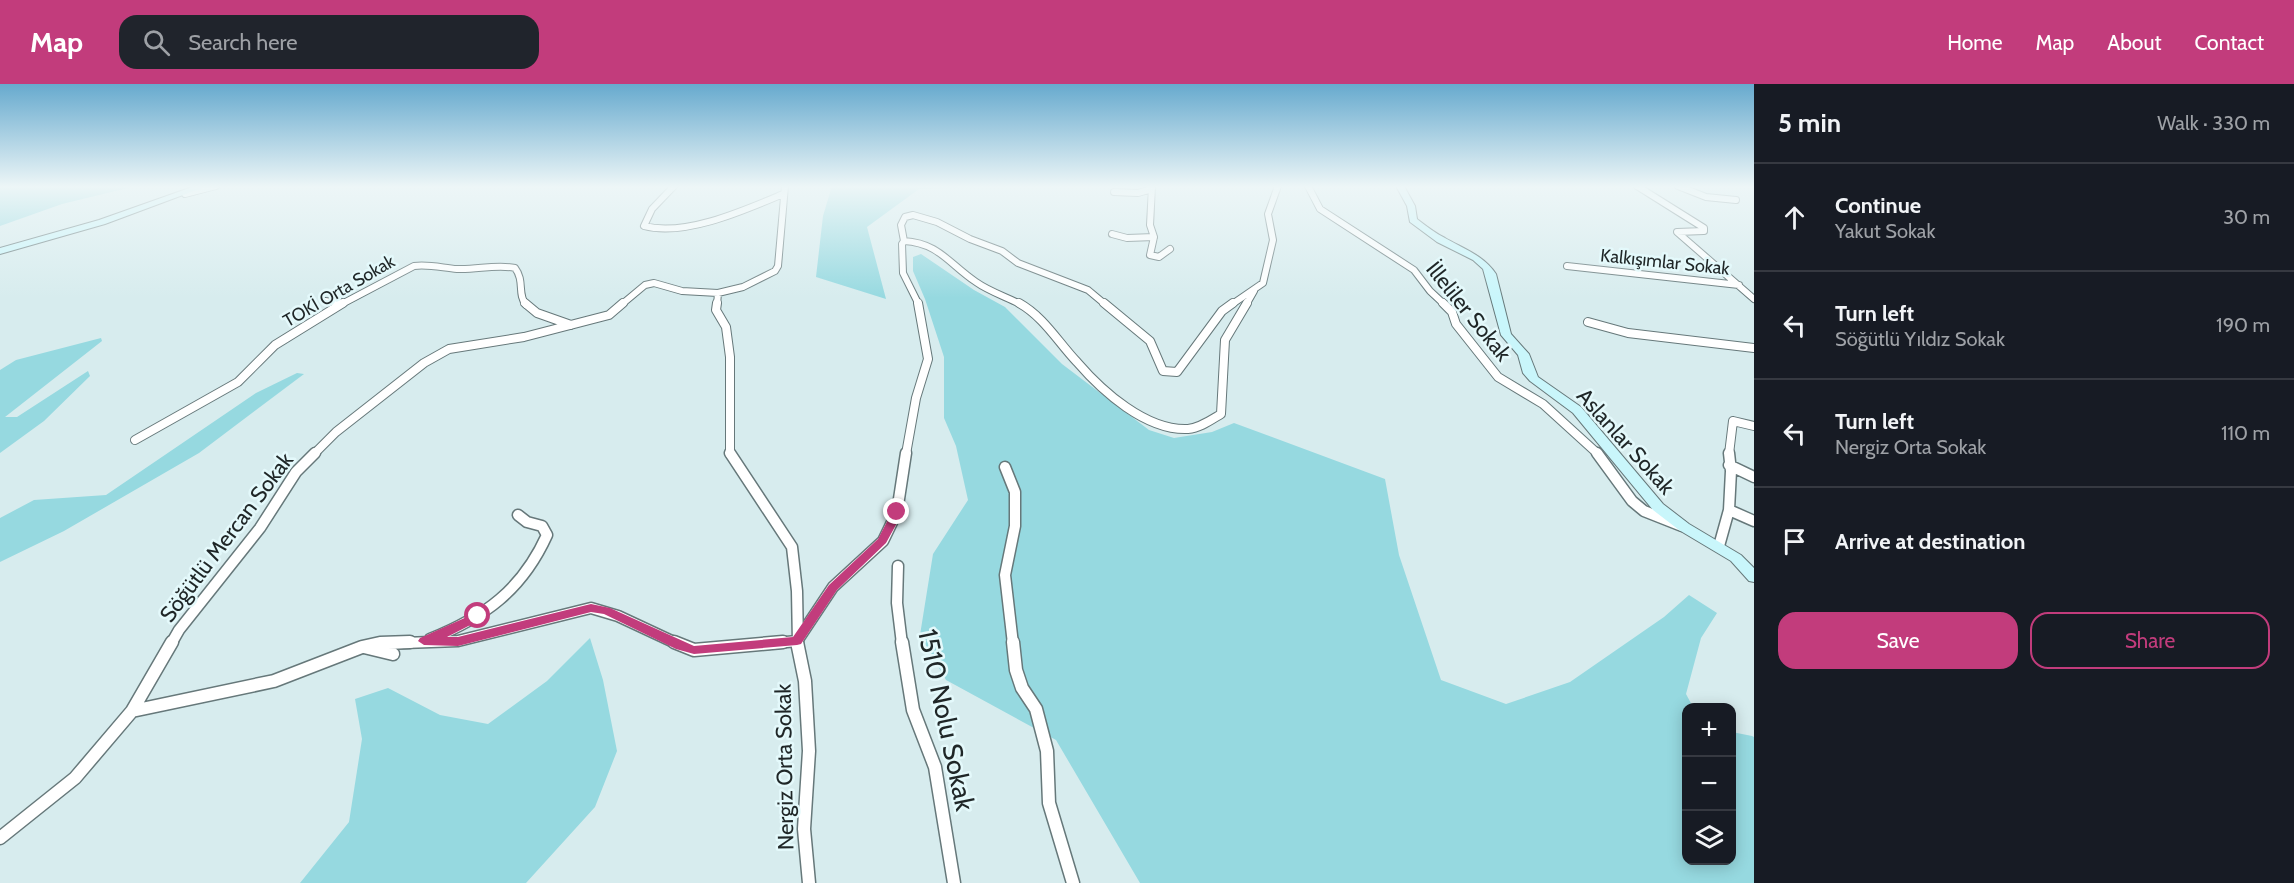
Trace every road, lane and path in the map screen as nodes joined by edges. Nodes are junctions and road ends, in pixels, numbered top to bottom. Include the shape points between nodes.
1 (97, 223) edge
2 (645, 223) edge
3 (694, 223) edge
4 (781, 223) edge
5 (903, 223) edge
6 (937, 223) edge
7 (1150, 223) edge
8 (1270, 223) edge
9 (1340, 223) edge
10 (1417, 223) edge
11 (1697, 223) edge
12 (1112, 234) dead end
13 (1154, 237) junction
14 (904, 241) junction
15 (1170, 249) dead end
16 (0, 251) edge
17 (1567, 266) dead end
18 (1739, 285) junction
19 (1254, 291) junction
20 (718, 293) junction
21 (1754, 299) edge
22 (325, 302) dead end
23 (342, 303) junction
24 (1588, 322) dead end
25 (573, 325) junction
26 (1754, 348) edge
27 (1754, 426) edge
28 (135, 440) dead end
29 (1729, 465) junction
30 (1005, 467) dead end
31 (1754, 477) edge
32 (1729, 510) junction
33 (518, 515) dead end
34 (1754, 521) edge
35 (1684, 527) junction
36 (1719, 546) junction
37 (1736, 558) junction
38 (898, 566) dead end
39 (1754, 568) edge
40 (1754, 577) edge
41 (424, 641) junction
42 (797, 641) junction
43 (362, 647) junction
44 (393, 654) dead end
45 (132, 711) junction
46 (0, 838) edge
47 (809, 883) edge
48 (954, 883) edge
49 (1073, 883) edge

1 - 16 street
2 - 3 street via 648,228
4 - 20 street via 775,272 743,287
5 - 14 street
6 - 19 street via 1012,255 1018,264 1088,290 1150,341 1163,371 1169,373 1177,372 1222,311
7 - 13 street
8 - 19 street via 1269,265 1263,283
9 - 35 street, İlleliler Sokak via 1414,270 1452,312 1456,324 1498,377 1563,420 1598,454 1632,501 1655,517
10 - 35 street, Aslanlar Sokak via 1487,266 1506,335 1523,354 1529,373 1577,410 1658,507
11 - 18 street via 1704,231 1677,232
12 - 13 street
13 - 15 street via 1150,255 1162,255
14 - 19 street via 932,245 977,284 1014,299 1037,316 1082,368 1128,407 1162,425 1187,429 1221,414 1225,340
14 - 42 street via 903,273 920,308 928,359 909,432 897,512 883,541 833,587
17 - 18 street, Kalkışımlar Sokak
18 - 21 street, Kalkışımlar Sokak
20 - 25 street via 645,285 609,315
20 - 42 street, Nergiz Orta Sokak via 716,310 726,327 730,357 730,454 792,547
22 - 23 street
23 - 25 street, TOKİ Orta Sokak via 414,266 506,266 519,271 522,300 530,309
23 - 28 street, TOKİ Orta Sokak via 275,345 238,382
24 - 26 street via 1643,335
25 - 45 street, Söğütlü Mercan Sokak via 449,349 424,363 336,432 296,472 260,528 179,630
27 - 29 street via 1733,420
29 - 31 street
29 - 32 street
30 - 49 street via 1015,492 1015,526 1005,575 1016,670 1036,709 1047,751 1049,803
32 - 34 street
32 - 36 street
33 - 41 street via 542,526 547,535 536,558 478,616
35 - 36 street, Aslanlar Sokak
36 - 37 street, Aslanlar Sokak
37 - 39 street
37 - 40 street, Aslanlar Sokak
38 - 48 street, 1510 Nolu Sokak via 897,603 904,659 914,710 935,767
41 - 42 street via 458,641 591,608 694,650
41 - 43 street
42 - 47 street, Nergiz Orta Sokak via 809,751 804,829
43 - 44 street
43 - 45 street via 274,681
45 - 46 street, Söğütlü Mercan Sokak via 75,778

